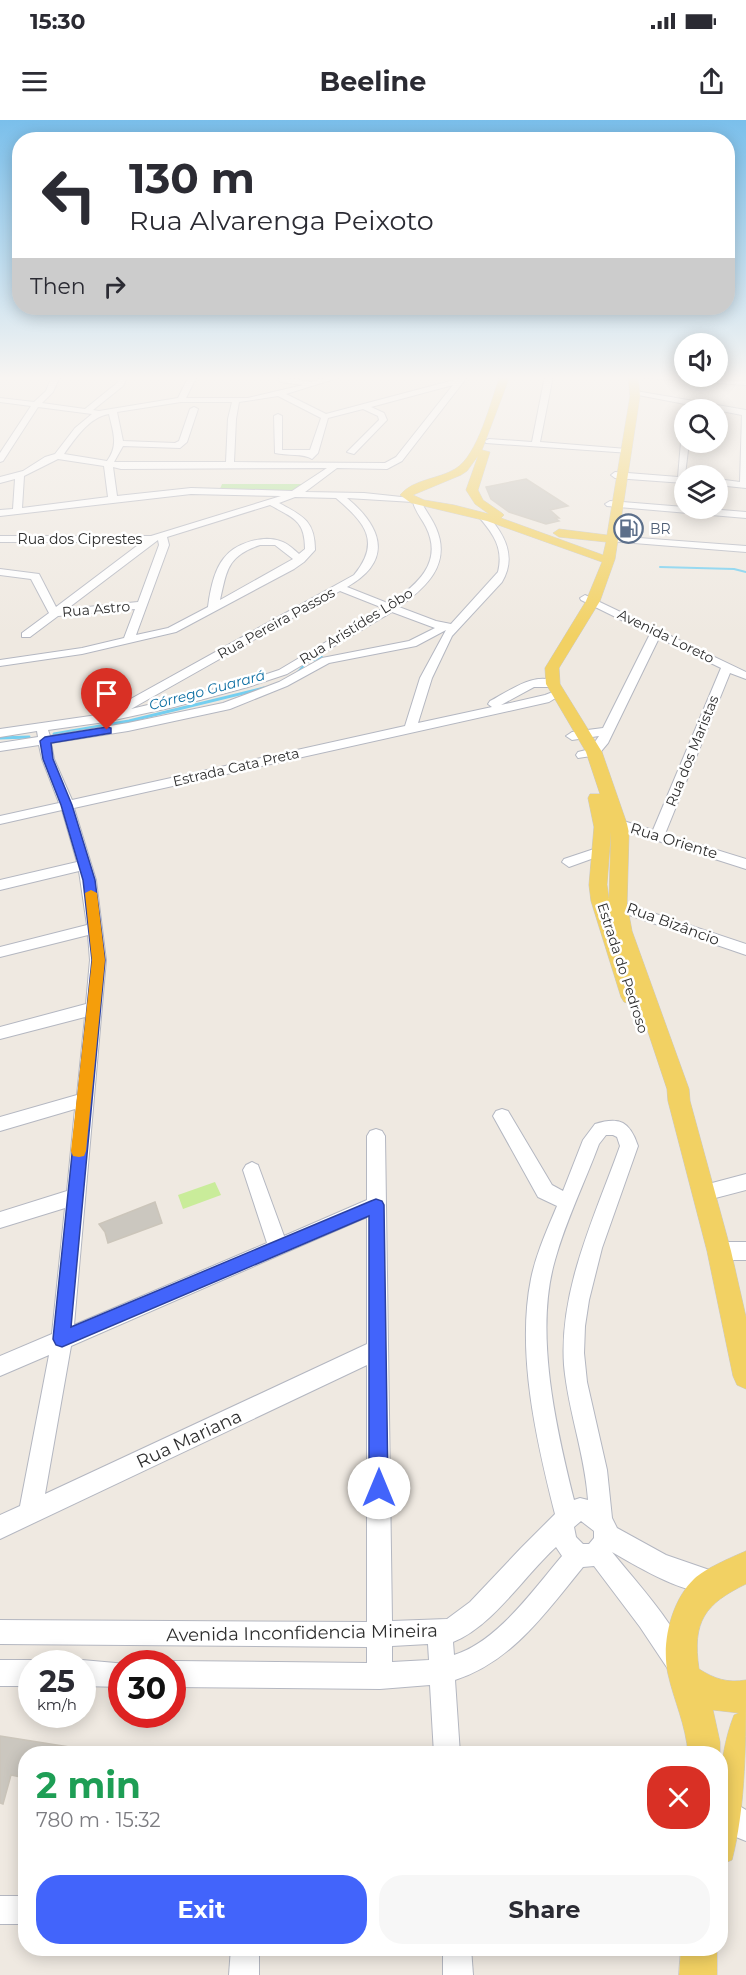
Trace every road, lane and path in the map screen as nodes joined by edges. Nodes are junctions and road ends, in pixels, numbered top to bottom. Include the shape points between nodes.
1 (42, 463) edge
2 (94, 463) edge
3 (110, 463) edge
4 (231, 463) edge
5 (395, 463) edge
6 (469, 463) edge
7 (483, 463) edge
8 (621, 463) edge
9 (745, 463) edge
10 (108, 465) junction
11 (231, 467) junction
12 (334, 467) junction
13 (20, 475) junction
14 (619, 475) junction
15 (674, 479) edge
16 (0, 480) edge
17 (223, 480) dead end
18 (443, 481) junction
19 (728, 484) edge
20 (745, 485) edge
21 (214, 491) junction
22 (296, 493) junction
23 (474, 494) junction
24 (339, 496) junction
25 (413, 497) junction
26 (113, 498) junction
27 (271, 502) junction
28 (443, 505) junction
29 (614, 505) junction
30 (16, 511) junction
31 (0, 513) edge
32 (746, 515) edge
33 (483, 516) junction
34 (578, 536) junction
35 (157, 538) junction
36 (608, 538) junction
37 (0, 539) edge
38 (565, 543) junction
39 (746, 549) edge
40 (605, 558) junction
41 (301, 560) junction
42 (0, 572) edge
43 (340, 588) junction
44 (589, 599) junction
45 (142, 606) junction
46 (213, 606) junction
47 (390, 609) junction
48 (54, 613) junction
49 (448, 627) junction
50 (656, 632) junction
51 (26, 635) dead end
52 (128, 642) junction
53 (0, 663) edge
54 (726, 666) junction
55 (746, 676) edge
56 (234, 688) junction
57 (550, 689) junction
58 (516, 698) junction
59 (244, 699) junction
60 (141, 705) junction
61 (411, 727) junction
62 (607, 731) junction
63 (0, 733) edge
64 (44, 734) junction
65 (578, 735) junction
66 (0, 747) edge
67 (588, 753) junction
68 (67, 805) junction
69 (602, 819) junction
70 (0, 820) edge
71 (618, 824) junction
72 (657, 836) junction
73 (600, 852) junction
74 (569, 862) dead end
75 (746, 864) edge
76 (85, 865) junction
77 (0, 885) edge
78 (609, 903) junction
79 (95, 928) junction
80 (746, 950) edge
81 (0, 952) edge
82 (95, 1008) junction
83 (0, 1033) edge
84 (84, 1100) junction
85 (501, 1116) dead end
86 (0, 1124) edge
87 (376, 1136) dead end
88 (252, 1170) dead end
89 (746, 1182) edge
90 (704, 1192) junction
91 (74, 1197) junction
92 (567, 1202) junction
93 (376, 1205) junction
94 (0, 1220) edge
95 (278, 1247) junction
96 (719, 1251) junction
97 (746, 1251) edge
98 (62, 1339) junction
99 (377, 1350) junction
100 (0, 1366) edge
101 (746, 1373) edge
102 (30, 1513) junction
103 (564, 1521) junction
104 (0, 1527) edge
105 (596, 1540) junction
106 (733, 1576) edge
107 (0, 1632) edge
108 (440, 1633) junction
109 (380, 1635) junction
110 (442, 1671) junction
111 (0, 1673) edge
112 (18, 1673) edge
113 (186, 1674) edge
114 (685, 1675) junction
115 (380, 1676) junction
116 (746, 1696) edge
117 (746, 1727) edge
118 (447, 1746) edge
119 (704, 1746) edge
120 (731, 1816) edge
121 (0, 1910) edge
122 (18, 1910) edge
123 (245, 1956) edge
124 (457, 1956) edge
125 (699, 1956) edge
126 (244, 1975) edge
127 (458, 1975) edge
128 (698, 1975) edge

1 - 13 street
2 - 10 street
3 - 10 street
4 - 11 street
5 - 12 street via 373,468
6 - 18 main road
7 - 23 main road
8 - 14 main road
9 - 20 street
10 - 11 street
10 - 26 street
11 - 12 street
12 - 22 street
13 - 16 street
13 - 30 street
14 - 15 street
14 - 29 main road
17 - 21 street
18 - 23 main road via 460,482
18 - 25 main road
19 - 20 street
21 - 22 street
21 - 26 street
22 - 24 street
22 - 27 street, Rua dos Ciprestes
23 - 28 main road via 464,504
23 - 34 main road via 490,511 509,519
24 - 25 street
24 - 43 street, Rua Pereira Passos via 369,524 375,549 368,567
25 - 28 main road
25 - 47 street, Rua Aristídes Lôbo via 434,535 435,559 426,580
26 - 30 street
27 - 35 street, Rua dos Ciprestes
27 - 41 street via 298,517 310,532 311,546
28 - 33 main road
29 - 32 street
29 - 36 main road
30 - 31 street
33 - 38 main road
33 - 49 street via 502,541 503,571
34 - 36 main road
34 - 38 main road
35 - 37 street, Rua dos Ciprestes
35 - 45 street via 164,544
35 - 48 street
36 - 39 street
36 - 40 main road
38 - 40 main road
40 - 44 main road
41 - 46 street
41 - 46 street via 274,542 235,550 225,561
42 - 48 street, Rua Astro via 35,576
43 - 47 street
43 - 60 street, Rua Pereira Passos
44 - 50 street, Avenida Loreto
44 - 57 main road via 552,668
45 - 48 street, Rua Astro
45 - 52 street
46 - 52 street via 172,630
47 - 49 street
47 - 56 street, Rua Aristídes Lôbo via 272,677
48 - 51 street
49 - 59 street via 412,644 326,660 283,684
49 - 61 street
50 - 54 street, Avenida Loreto
50 - 62 street
52 - 53 street
54 - 55 street, Avenida Loreto
54 - 72 street, Rua dos Maristas
56 - 59 street
56 - 60 street, Rua Aristídes Lôbo
57 - 58 street, Estrada Cata Preta
57 - 58 street, Estrada Cata Preta
57 - 65 main road, Estrada do Pedroso
58 - 61 street, Estrada Cata Preta via 471,714
59 - 64 street via 128,727
60 - 64 street, Rua Pereira Passos
61 - 68 street, Estrada Cata Preta
62 - 65 street
62 - 67 street
63 - 64 street
64 - 66 street
64 - 68 street via 48,759
65 - 67 main road, Estrada do Pedroso
67 - 69 main road, Estrada do Pedroso
67 - 71 main road, Estrada do Pedroso
68 - 70 street, Estrada Cata Preta
68 - 76 street
69 - 71 street, Rua Oriente
69 - 73 main road, Estrada do Pedroso
71 - 72 street, Rua Oriente
71 - 78 main road, Estrada do Pedroso via 620,833
72 - 75 street, Rua Oriente
73 - 74 street
73 - 78 main road, Estrada do Pedroso via 598,885
76 - 77 street
76 - 79 street
78 - 80 street, Rua Bizâncio
78 - 90 main road, Estrada do Pedroso via 619,966 665,1087 679,1101
79 - 81 street
79 - 82 street via 106,958
82 - 83 street
82 - 84 street
84 - 86 street
84 - 91 street
85 - 92 street via 544,1191
87 - 93 street
88 - 95 street
89 - 90 street
90 - 96 main road, Estrada do Pedroso
91 - 94 street
91 - 98 street
92 - 103 street via 540,1281 535,1338
92 - 105 street via 592,1140 601,1129 615,1127 625,1133 629,1146 587,1268 575,1326 578,1387 596,1472
93 - 95 street
93 - 99 street
95 - 98 street
96 - 97 street
96 - 101 main road, Estrada do Pedroso
98 - 100 street
98 - 102 street
99 - 102 street, Rua Mariana
99 - 109 street
102 - 104 street, Rua Mariana
103 - 105 street via 564,1540 573,1551
103 - 105 street via 580,1509 595,1514
103 - 108 street, Avenida Inconfidencia Mineira via 479,1611 451,1631
105 - 106 street via 694,1580
105 - 110 street via 513,1632 469,1663
105 - 114 street
106 - 114 main road via 702,1592 689,1615 682,1647
107 - 109 street, Avenida Inconfidencia Mineira
108 - 109 street, Avenida Inconfidencia Mineira
108 - 110 street
109 - 115 street
110 - 115 street
110 - 118 street
111 - 112 street
113 - 115 street
114 - 116 main road via 706,1693 725,1698
114 - 119 main road
117 - 120 main road
121 - 122 street
123 - 126 street
124 - 127 street
125 - 128 main road

